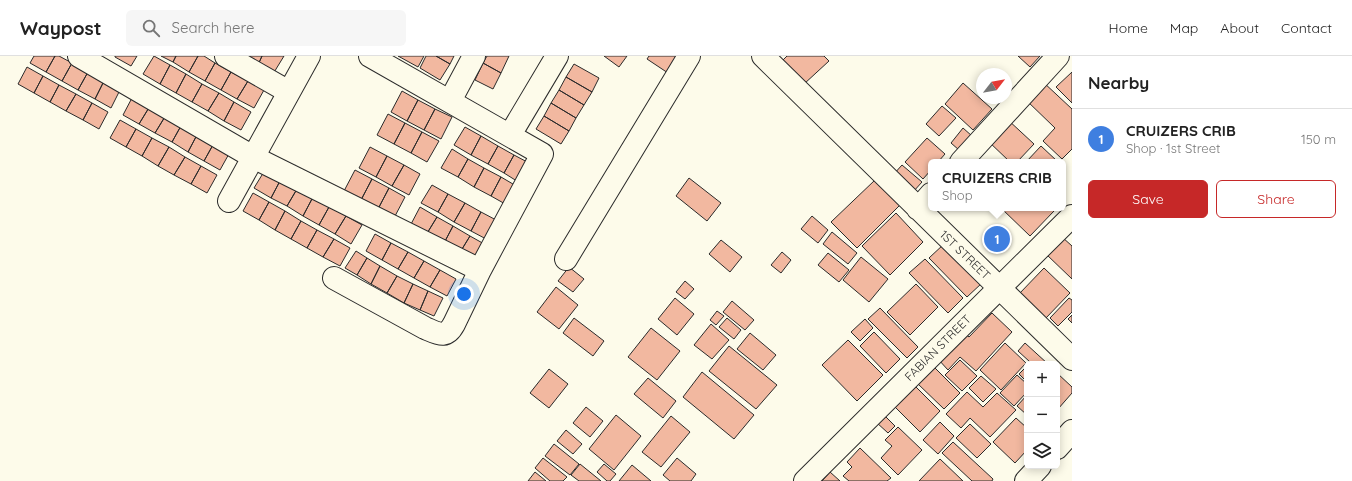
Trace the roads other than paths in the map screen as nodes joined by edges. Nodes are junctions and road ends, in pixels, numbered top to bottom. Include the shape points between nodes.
1 (79, 56) edge
2 (226, 56) edge
3 (308, 56) edge
4 (474, 56) edge
5 (557, 56) edge
6 (688, 56) edge
7 (763, 56) edge
8 (1058, 56) edge
9 (380, 58) edge
10 (289, 92) junction
11 (450, 101) junction
12 (510, 135) junction
13 (253, 157) junction
14 (964, 159) edge
15 (229, 201) dead end
16 (924, 201) edge
17 (933, 211) edge
18 (1072, 216) edge
19 (566, 259) dead end
20 (480, 270) junction
21 (334, 278) dead end
22 (999, 288) junction
23 (1072, 359) edge
24 (1072, 432) edge
25 (1060, 445) edge
26 (1037, 469) edge
27 (805, 481) edge
28 (1026, 481) edge

1 - 13 street
2 - 10 street
3 - 10 street
4 - 11 street
5 - 12 street
6 - 19 street
7 - 16 street, 1ST STREET via 807,100
8 - 14 street
9 - 11 street
10 - 13 street
11 - 12 street
12 - 20 street via 542,154
13 - 15 street
13 - 20 street
17 - 22 street, 1ST STREET
18 - 22 street, FABIAN STREET
20 - 21 street via 450,330 444,334 425,328
22 - 23 street, 1ST STREET
22 - 27 street, FABIAN STREET
24 - 25 street
26 - 28 street

